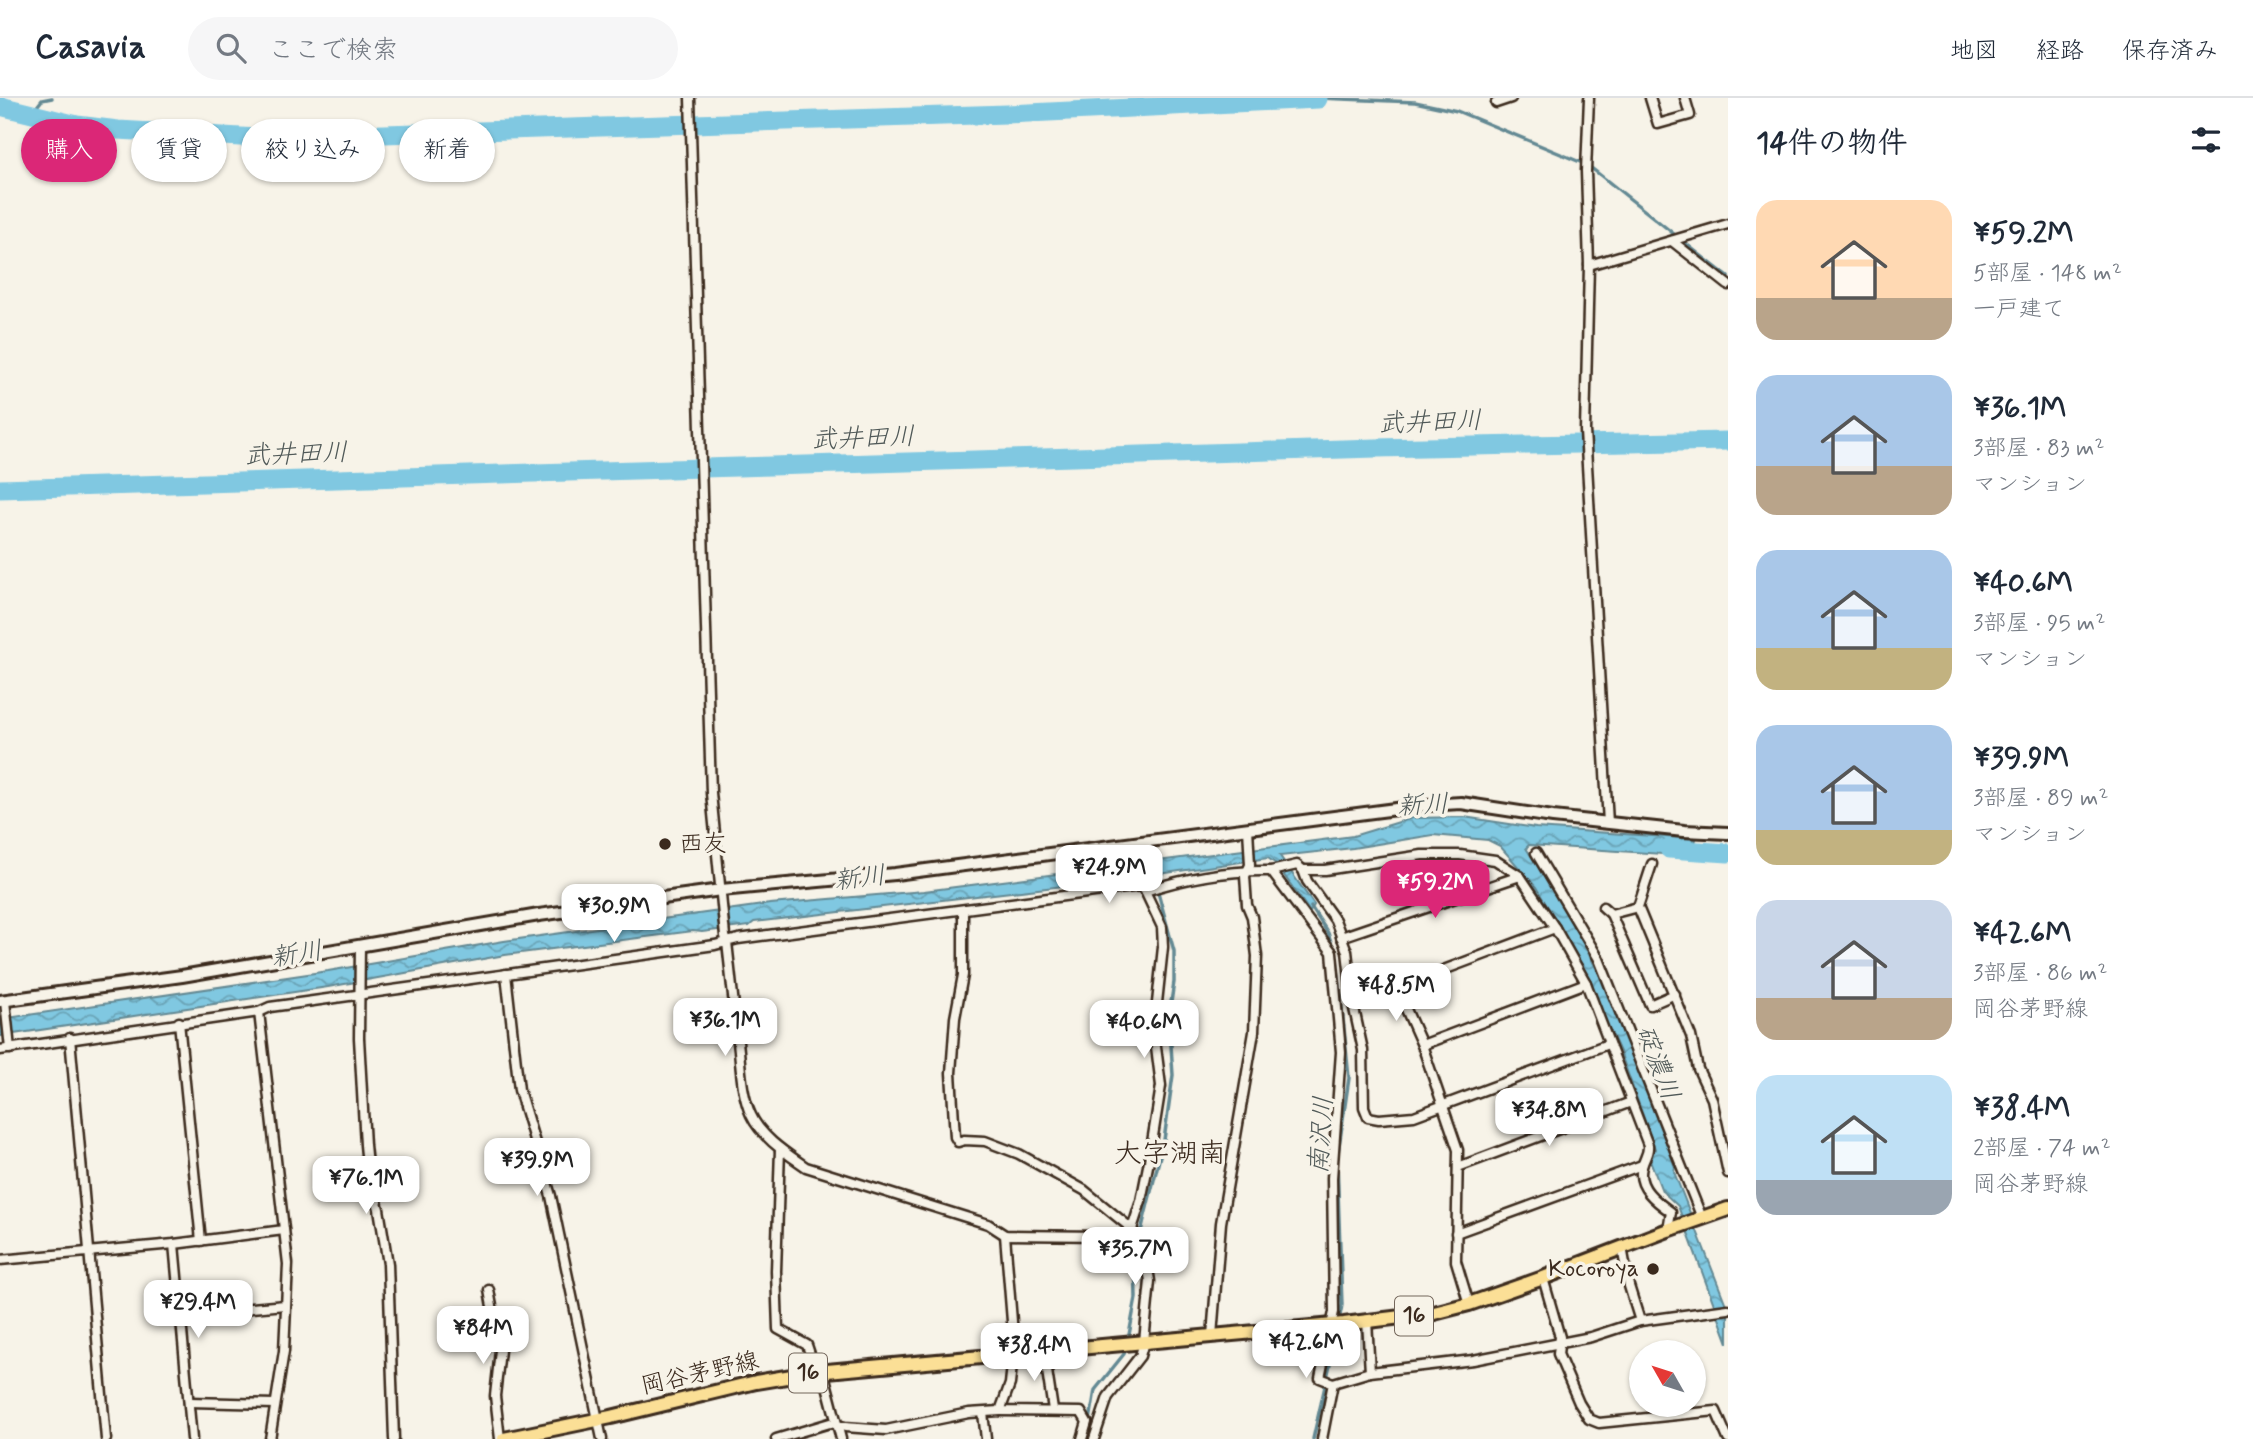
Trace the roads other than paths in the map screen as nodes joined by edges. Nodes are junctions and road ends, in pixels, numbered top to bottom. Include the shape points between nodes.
1 (690, 98) edge
2 (1511, 98) edge
3 (1589, 98) edge
4 (1650, 98) edge
5 (1685, 98) edge
6 (1496, 103) dead end
7 (1728, 225) edge
8 (1672, 241) junction
9 (1589, 265) junction
10 (1728, 285) edge
11 (1608, 823) junction
12 (1248, 833) junction
13 (1728, 833) edge
14 (1536, 853) dead end
15 (1652, 864) dead end
16 (1249, 868) junction
17 (1303, 870) junction
18 (1271, 871) junction
19 (1520, 876) junction
20 (721, 890) junction
21 (1145, 891) junction
22 (1603, 907) dead end
23 (1638, 907) junction
24 (963, 911) junction
25 (1611, 914) junction
26 (1555, 928) junction
27 (1342, 937) junction
28 (726, 939) junction
29 (360, 951) junction
30 (506, 974) junction
31 (1586, 983) junction
32 (1397, 989) junction
33 (360, 991) junction
34 (1675, 994) junction
35 (1353, 1004) junction
36 (4, 1005) edge
37 (259, 1012) junction
38 (179, 1023) junction
39 (70, 1038) junction
40 (1608, 1044) junction
41 (1422, 1045) junction
42 (10, 1046) junction
43 (0, 1050) edge
44 (1631, 1102) junction
45 (1443, 1105) junction
46 (780, 1149) junction
47 (1642, 1165) junction
48 (1458, 1167) junction
49 (1728, 1172) edge
50 (1728, 1209) edge
51 (1700, 1219) junction
52 (1674, 1228) junction
53 (1132, 1229) junction
54 (284, 1230) junction
55 (1456, 1233) junction
56 (1005, 1235) junction
57 (201, 1241) junction
58 (174, 1244) junction
59 (1622, 1247) junction
60 (90, 1251) junction
61 (0, 1260) edge
62 (1543, 1278) junction
63 (489, 1290) dead end
64 (1469, 1304) junction
65 (285, 1305) junction
66 (1728, 1309) edge
67 (229, 1310) dead end
68 (1367, 1321) junction
69 (1640, 1321) junction
70 (1332, 1324) junction
71 (1212, 1336) junction
72 (1139, 1342) junction
73 (1560, 1344) junction
74 (1044, 1351) junction
75 (1012, 1354) junction
76 (816, 1372) junction
77 (1370, 1372) junction
78 (1334, 1383) junction
79 (189, 1402) junction
80 (274, 1404) junction
81 (1053, 1410) junction
82 (1000, 1411) junction
83 (983, 1413) junction
84 (598, 1418) junction
85 (837, 1426) junction
86 (106, 1439) edge
87 (192, 1439) edge
88 (270, 1439) edge
89 (394, 1439) edge
90 (502, 1439) edge
91 (602, 1439) edge
92 (776, 1439) edge
93 (841, 1439) edge
94 (986, 1439) edge
95 (1082, 1439) edge
96 (1094, 1439) edge
97 (1322, 1439) edge
98 (1728, 1439) edge

1 - 20 street via 711,793
2 - 6 street
3 - 9 street
4 - 5 street via 1658,124 1690,115
7 - 8 street
8 - 9 street
8 - 10 street
9 - 11 street via 1585,445
11 - 12 street via 1461,803
11 - 13 street
12 - 16 street
12 - 20 street
14 - 51 street via 1599,959
15 - 23 street
16 - 18 street
16 - 21 street
16 - 71 street via 1245,876 1247,905 1257,956 1254,1032 1221,1223
17 - 18 street via 1297,865
17 - 19 street via 1422,855 1460,855 1495,860
17 - 27 street
18 - 70 street via 1332,952 1341,1052 1332,1178
19 - 26 street
19 - 27 street
20 - 28 street
20 - 29 street via 539,915
21 - 24 street via 1140,886
21 - 53 street via 1162,927 1154,1031 1161,1086
22 - 25 street
23 - 25 street
23 - 34 street
24 - 28 street
24 - 53 street via 963,975 951,1073 955,1137 958,1142 985,1141 1019,1154 1084,1190
25 - 34 street via 1650,1004
26 - 31 street
26 - 32 street
27 - 35 street
28 - 30 street
28 - 46 street via 745,1098 758,1126
29 - 33 street
29 - 36 street
30 - 33 street
30 - 84 street via 519,1090 551,1196
31 - 40 street
31 - 41 street
32 - 35 street
32 - 41 street
33 - 37 street
33 - 89 street via 367,1165 388,1264
34 - 49 street via 1712,1099
35 - 45 street via 1363,1049 1368,1117 1414,1116
36 - 42 street
37 - 38 street
37 - 54 street
38 - 39 street
38 - 57 street
39 - 42 street
39 - 60 street
40 - 44 street
40 - 45 street
41 - 45 street
42 - 43 street
44 - 47 street via 1648,1145
44 - 48 street
45 - 48 street via 1458,1150
46 - 56 street via 806,1167 988,1224
46 - 76 street via 778,1329 807,1345
47 - 52 street via 1648,1193 1671,1212
47 - 55 street
48 - 55 street
50 - 51 main road, 岡谷茅野線 / 16
51 - 52 main road, 岡谷茅野線 / 16
52 - 59 main road, 岡谷茅野線 / 16
53 - 56 street via 1132,1241 1104,1236
53 - 72 street via 1145,1250 1150,1280
54 - 57 street
54 - 65 street via 288,1264
55 - 64 street via 1456,1261
56 - 75 street
57 - 58 street
58 - 60 street
58 - 79 street
59 - 62 main road, 岡谷茅野線 / 16
59 - 69 street
60 - 61 street
60 - 86 street
62 - 64 main road, 岡谷茅野線 / 16
62 - 73 street
63 - 90 street via 500,1350 495,1396
64 - 68 main road, 岡谷茅野線 / 16
65 - 67 street
65 - 80 street via 284,1351
66 - 69 street
68 - 70 main road, 岡谷茅野線 / 16
68 - 77 street
69 - 73 street
70 - 71 main road, 岡谷茅野線 / 16
70 - 78 street via 1320,1378
71 - 72 main road, 岡谷茅野線 / 16
72 - 74 main road, 岡谷茅野線 / 16
72 - 96 street via 1140,1356 1108,1397
73 - 77 street
73 - 98 street via 1558,1354 1589,1419 1599,1423 1716,1411
74 - 75 main road, 岡谷茅野線 / 16
74 - 81 street
75 - 76 main road, 岡谷茅野線 / 16
75 - 82 street via 1010,1384
76 - 84 main road, 岡谷茅野線 / 16 via 756,1381
76 - 85 street via 825,1378
77 - 78 street
78 - 97 street
79 - 80 street
79 - 87 street
80 - 88 street
81 - 82 street
81 - 95 street via 1081,1412 1087,1422
82 - 83 street
83 - 85 street via 886,1430
83 - 94 street
84 - 90 main road, 岡谷茅野線 / 16
84 - 91 street
85 - 92 street via 830,1423
85 - 93 street

